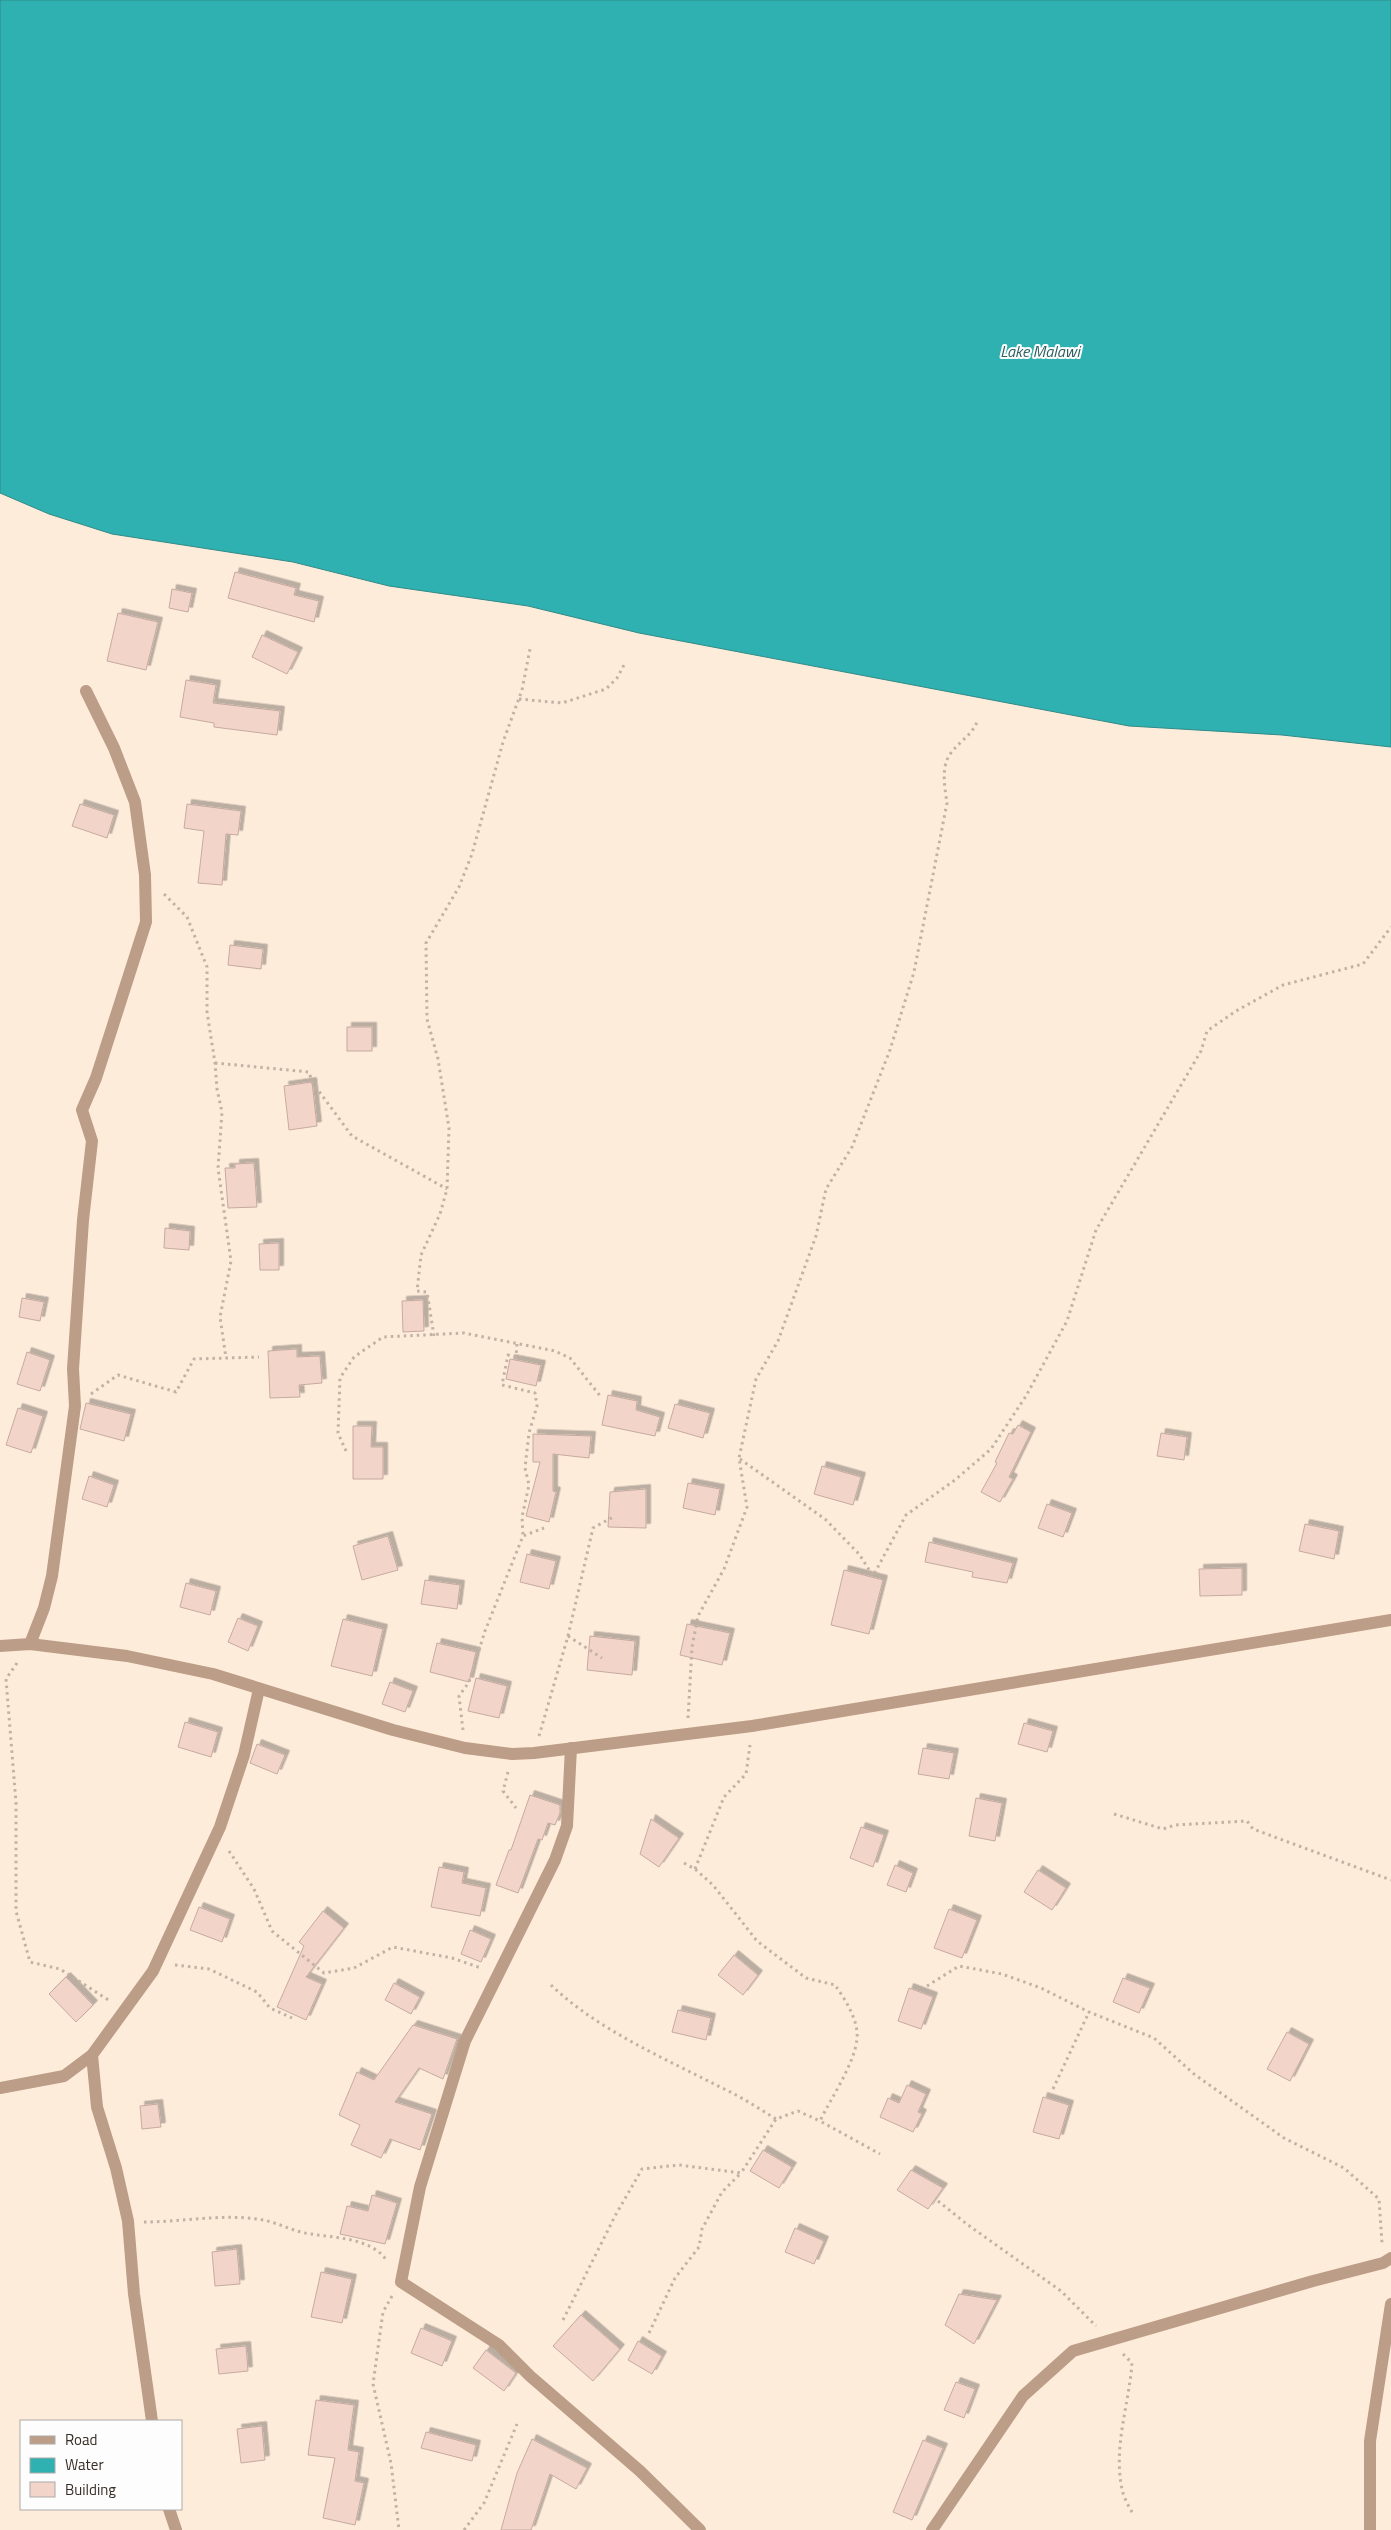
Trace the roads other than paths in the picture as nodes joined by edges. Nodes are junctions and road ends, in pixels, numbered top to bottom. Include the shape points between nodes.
1 (86, 691) dead end
2 (1391, 1620) edge
3 (30, 1644) junction
4 (0, 1646) edge
5 (259, 1689) junction
6 (571, 1748) junction
7 (92, 2055) junction
8 (0, 2088) edge
9 (1387, 2260) edge
10 (1391, 2304) edge
11 (152, 2420) edge
12 (169, 2510) edge
13 (176, 2530) edge
14 (700, 2530) edge
15 (932, 2530) edge
16 (1370, 2530) edge

1 - 3 street via 114,748 135,802 145,875 146,922 96,1078 82,1110 92,1141 72,1369 75,1406 52,1576
2 - 6 street via 752,1726
3 - 4 street
3 - 5 street via 127,1656 213,1674
5 - 6 street via 393,1730 465,1748 512,1754
5 - 7 street via 244,1755 220,1827 153,1971
6 - 14 street via 567,1826 555,1860 465,2041 420,2187 401,2282 499,2345 640,2471
7 - 8 street via 64,2076
7 - 11 street via 98,2107 128,2221 134,2294
9 - 15 street via 1073,2351 1023,2396
10 - 16 street via 1370,2441
12 - 13 street

